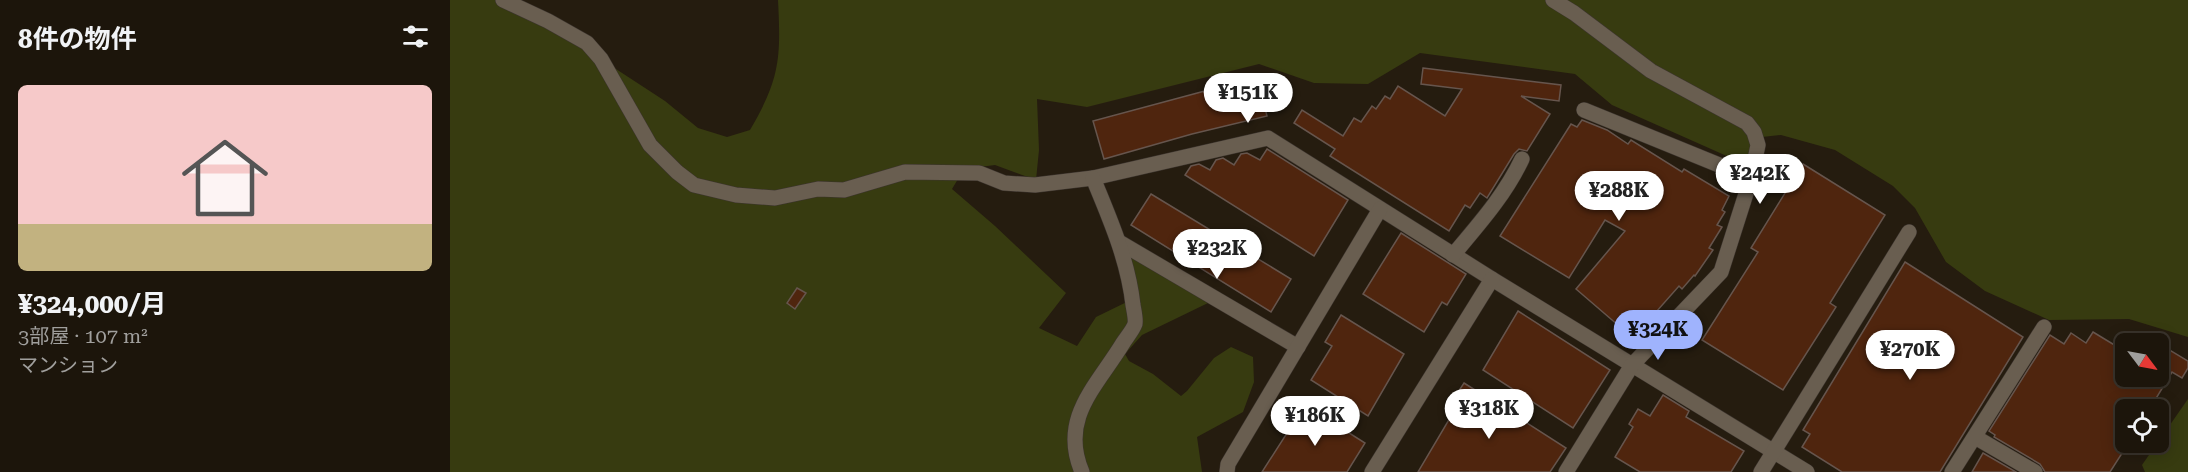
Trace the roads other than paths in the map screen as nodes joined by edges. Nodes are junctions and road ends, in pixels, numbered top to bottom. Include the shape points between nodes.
1 (503, 0) edge
2 (1553, 0) edge
3 (1584, 110) dead end
4 (1522, 159) dead end
5 (1093, 178) junction
6 (1751, 178) junction
7 (1380, 209) junction
8 (1909, 232) dead end
9 (1119, 242) junction
10 (1453, 255) junction
11 (1492, 279) junction
12 (2044, 327) dead end
13 (1298, 347) junction
14 (1632, 364) junction
15 (1975, 437) junction
16 (1774, 452) junction
17 (1082, 472) edge
18 (1227, 472) edge
19 (1372, 472) edge
20 (1566, 472) edge
21 (1761, 472) edge
22 (1807, 472) edge
23 (1952, 472) edge
24 (2035, 472) edge

1 - 5 street via 587,43 601,59 650,145 698,187 775,198 818,189 852,188 905,172 979,173 1019,185
2 - 6 street via 1651,71 1747,123 1758,145
3 - 6 street
4 - 10 street via 1511,182
5 - 7 street via 1268,138
5 - 9 street
6 - 14 street via 1720,272
7 - 10 street
7 - 13 street
8 - 16 street
9 - 13 street
9 - 17 street via 1132,292 1135,323 1080,411 1074,430 1076,458
10 - 11 street
11 - 14 street
11 - 19 street
12 - 15 street
13 - 18 street via 1228,464
14 - 16 street
14 - 20 street
15 - 23 street
15 - 24 street
16 - 21 street
16 - 22 street

